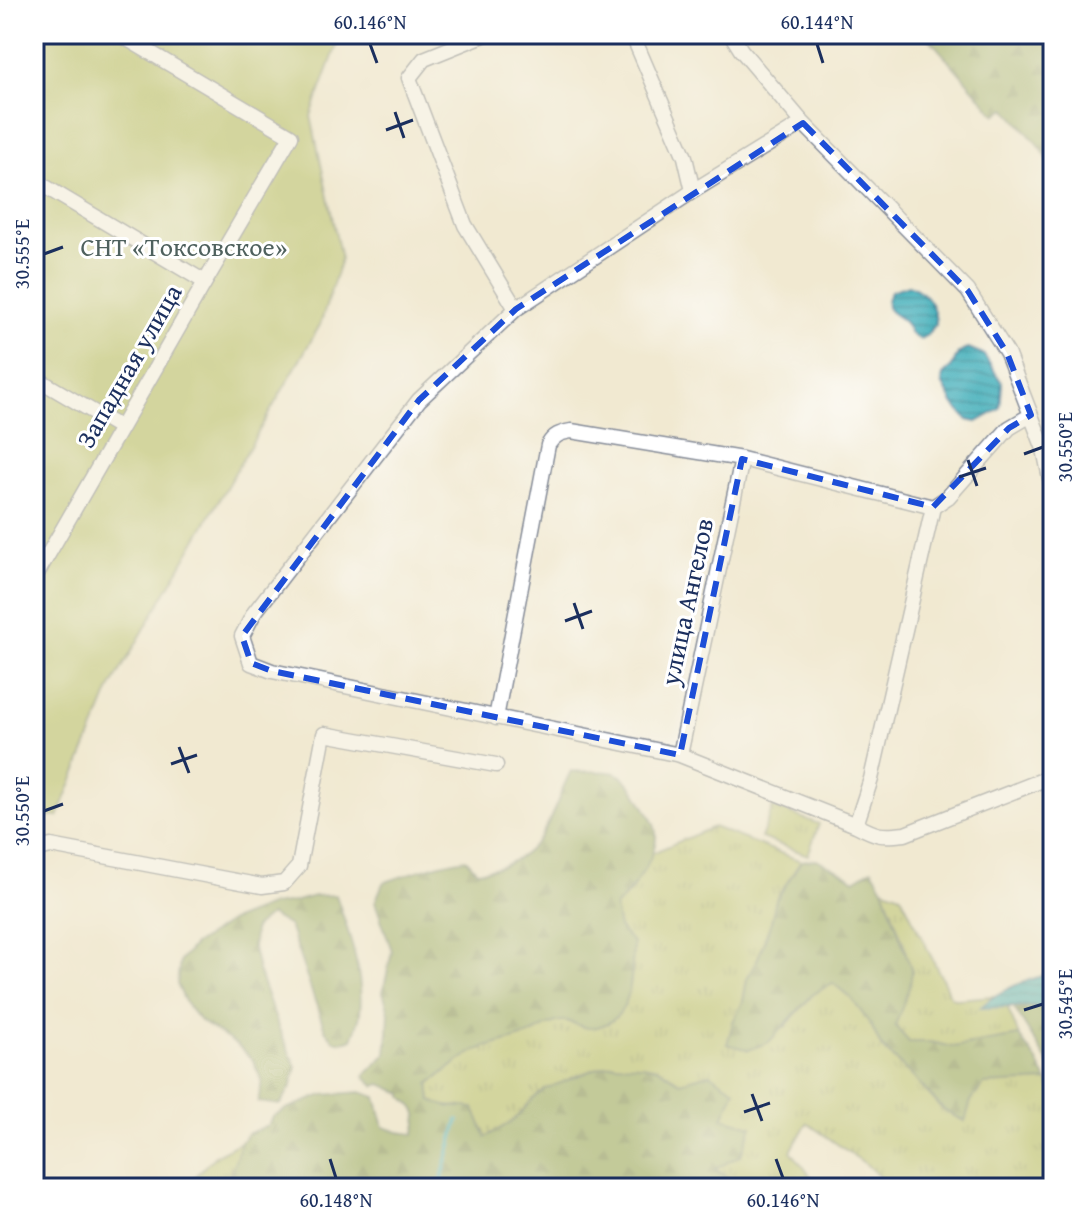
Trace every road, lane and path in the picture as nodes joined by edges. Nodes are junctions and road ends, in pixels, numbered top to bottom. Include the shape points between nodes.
1 (119, 34) edge
2 (486, 34) edge
3 (632, 34) edge
4 (731, 34) edge
5 (803, 123) junction
6 (34, 180) edge
7 (693, 191) junction
8 (205, 282) junction
9 (516, 309) junction
10 (34, 377) edge
11 (1031, 415) junction
12 (121, 428) junction
13 (742, 459) junction
14 (1053, 493) edge
15 (933, 507) junction
16 (40, 555) edge
17 (34, 579) edge
18 (496, 718) junction
19 (680, 755) junction
20 (496, 765) dead end
21 (1053, 776) edge
22 (856, 825) junction
23 (34, 850) edge

1 - 8 street, Западная улица via 291,136
2 - 9 street via 424,59 409,78 465,225
3 - 7 street via 685,157
4 - 5 street
5 - 7 street
5 - 11 street via 968,291 1007,353
6 - 8 street
7 - 9 street
8 - 12 street, Западная улица
9 - 18 street via 419,400 254,613 242,636 251,663 272,671
10 - 12 street
11 - 14 street
11 - 15 street via 1009,428
12 - 16 street, Западная улица
13 - 15 street
13 - 18 street via 571,431 553,437
13 - 19 street, улица Ангелов
15 - 22 street
16 - 17 street, Западная улица
18 - 19 street
19 - 22 street
20 - 23 street via 324,734 299,866 284,883 262,886 51,846
21 - 22 street via 905,834 875,835

